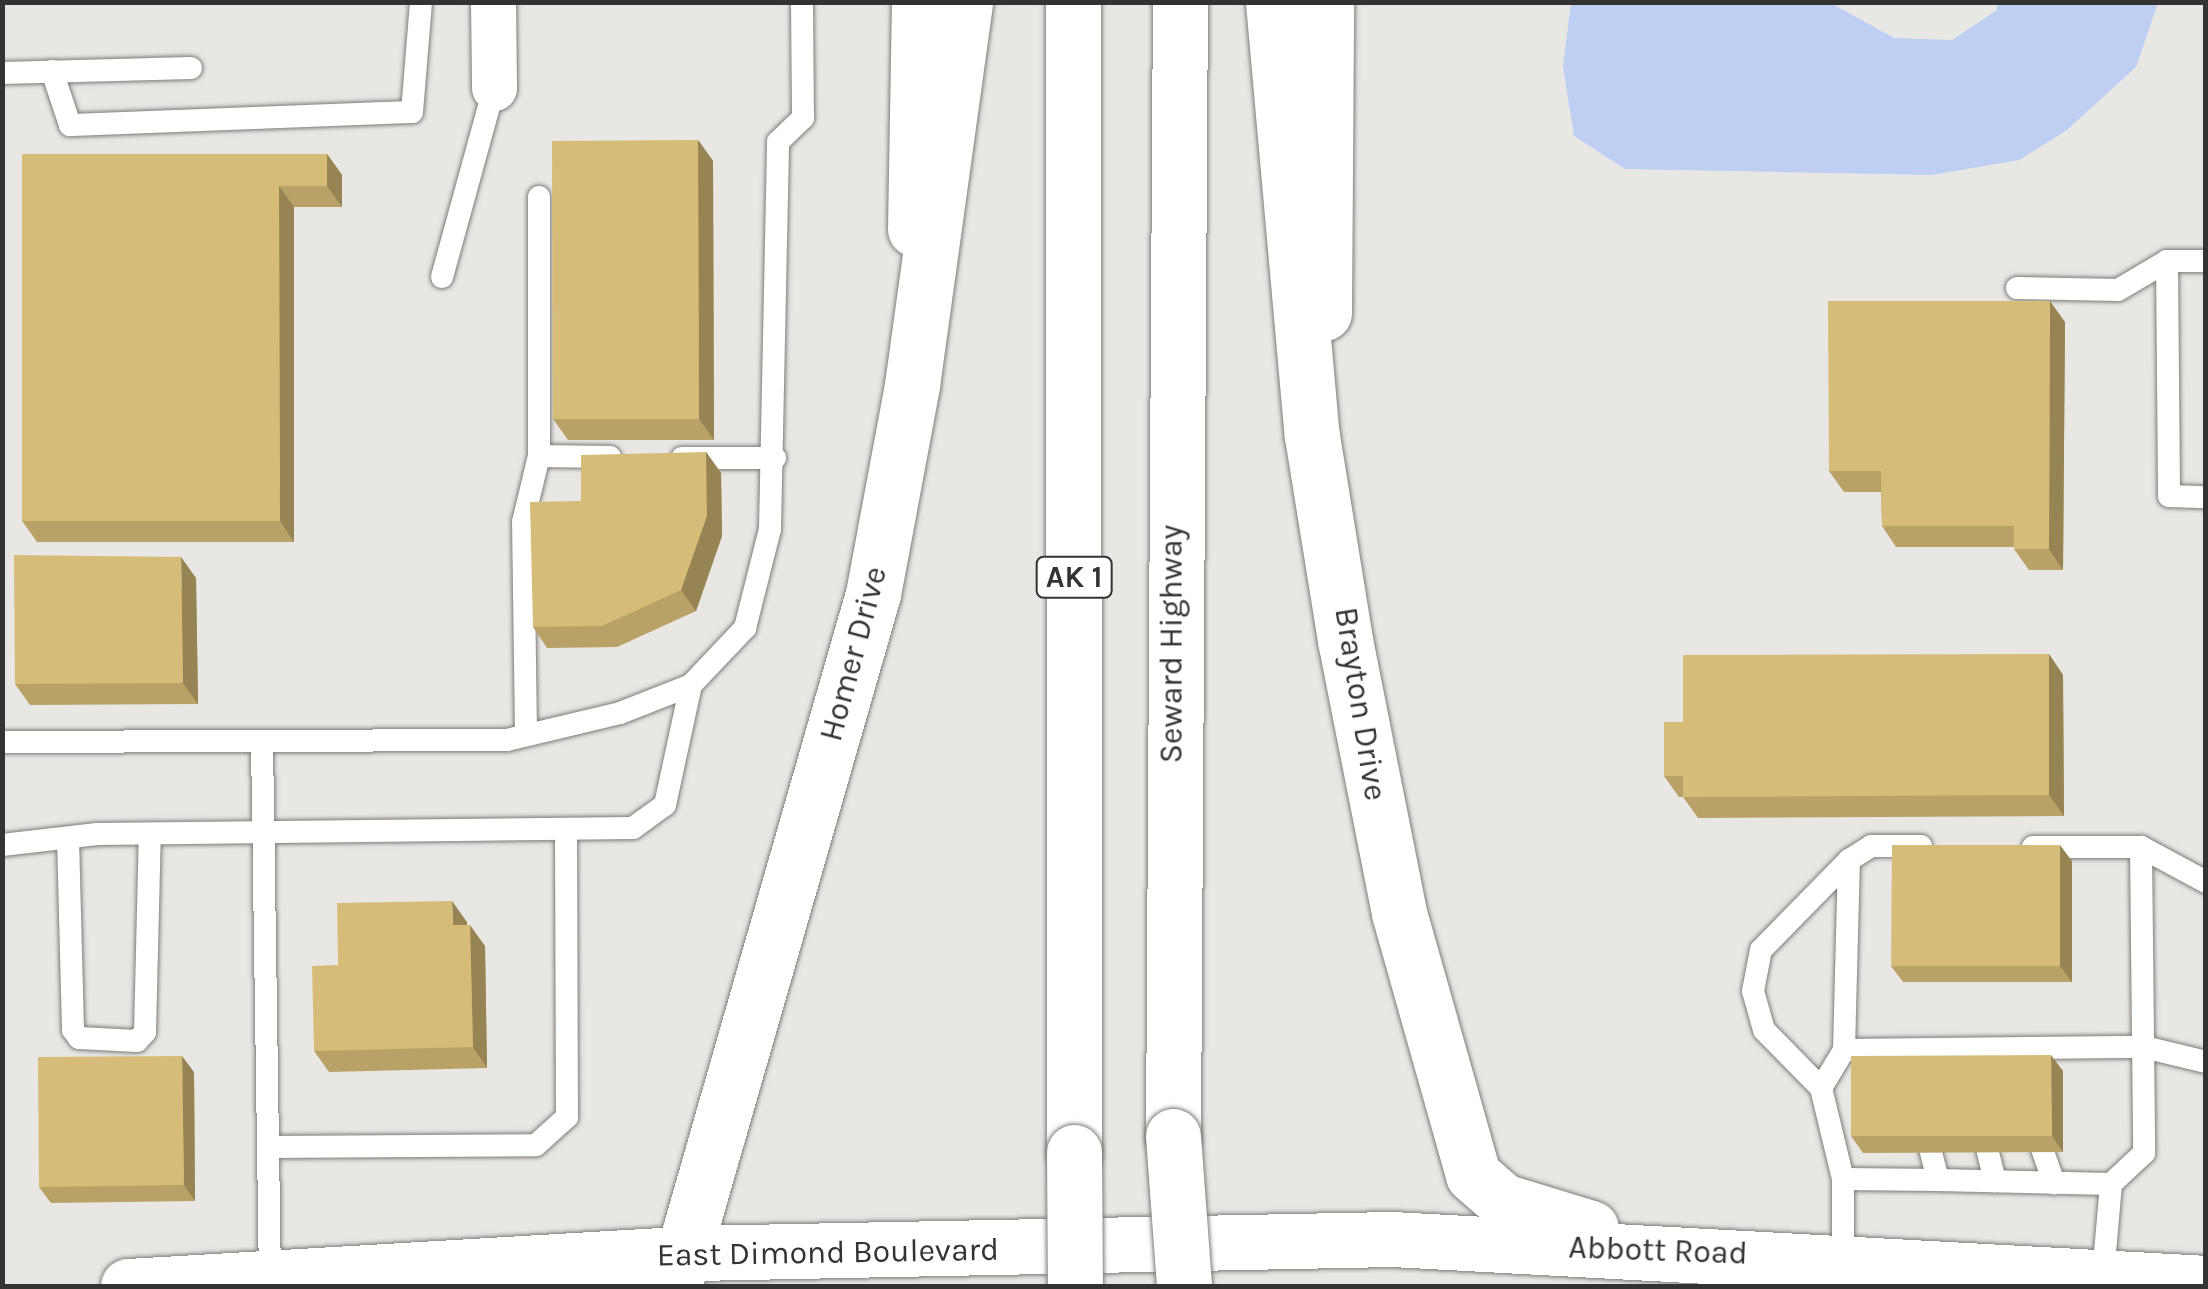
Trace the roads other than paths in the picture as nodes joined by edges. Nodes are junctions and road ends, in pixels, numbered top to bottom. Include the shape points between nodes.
1 (421, 2) edge
2 (493, 2) edge
3 (802, 2) edge
4 (918, 2) edge
5 (965, 2) edge
6 (1073, 2) edge
7 (1180, 2) edge
8 (1274, 2) edge
9 (1326, 2) edge
10 (191, 68) dead end
11 (52, 71) junction
12 (2, 73) edge
13 (494, 88) joint
14 (539, 197) dead end
15 (2167, 260) junction
16 (2206, 261) edge
17 (442, 278) dead end
18 (2017, 288) dead end
19 (912, 386) junction
20 (539, 456) junction
21 (774, 458) junction
22 (2206, 498) edge
23 (1345, 640) junction
24 (690, 686) junction
25 (526, 733) junction
26 (2, 742) edge
27 (262, 742) junction
28 (566, 830) junction
29 (262, 832) junction
30 (150, 834) junction
31 (68, 838) junction
32 (2, 845) edge
33 (1948, 846) edge
34 (2006, 846) edge
35 (2141, 847) junction
36 (1850, 860) junction
37 (2206, 882) edge
38 (2144, 1046) junction
39 (1844, 1050) junction
40 (2206, 1062) edge
41 (1820, 1088) junction
42 (1917, 1104) edge
43 (1974, 1104) edge
44 (2027, 1104) edge
45 (1173, 1136) junction
46 (268, 1148) junction
47 (1843, 1178) junction
48 (1938, 1180) junction
49 (1995, 1181) junction
50 (2054, 1182) junction
51 (2112, 1184) junction
52 (1675, 1252) junction
53 (1843, 1260) junction
54 (1092, 1267) edge
55 (677, 1270) edge
56 (2103, 1276) junction
57 (270, 1279) junction
58 (2206, 1283) edge
59 (128, 1286) edge
60 (1170, 1286) edge
61 (1184, 1286) edge

1 - 11 lane via 412,112 70,124
2 - 13 street
3 - 21 lane via 803,118 778,142
4 - 19 main road, Homer Drive
5 - 19 main road
6 - 54 main road, AK 1, bridge via 1074,1152
7 - 45 main road, Seward Highway
8 - 23 main road via 1312,436
9 - 23 main road, Brayton Drive via 1322,253
10 - 11 lane
11 - 12 lane
13 - 17 lane
14 - 20 lane
15 - 16 lane
15 - 18 lane via 2118,290
15 - 22 lane via 2169,496
19 - 55 main road, Homer Drive via 873,594
20 - 21 lane
20 - 25 lane via 523,522
21 - 24 lane via 770,529 745,628
23 - 52 main road, Brayton Drive via 1400,913 1473,1175 1503,1202
24 - 25 lane via 620,713
24 - 28 lane via 665,804 633,828
25 - 27 lane via 507,740
26 - 27 lane
27 - 29 lane
28 - 29 lane
28 - 46 lane via 567,1117 536,1146
29 - 30 lane
29 - 46 lane
30 - 31 lane
30 - 31 lane via 145,1032 138,1041 79,1038 73,1030
31 - 32 lane
33 - 36 lane via 1872,846
34 - 35 lane
35 - 37 lane
35 - 38 lane
36 - 39 lane
36 - 41 lane via 1762,950 1752,991 1764,1030
38 - 39 lane via 1962,1061 1903,1061
38 - 40 lane
38 - 51 lane via 2144,1152
39 - 41 lane
41 - 47 lane
42 - 48 lane
43 - 49 lane
44 - 50 lane
45 - 60 main road, Seward Highway, bridge
45 - 61 main road, bridge
46 - 57 lane
47 - 48 lane
47 - 53 lane
48 - 49 lane
49 - 50 lane
50 - 51 lane
51 - 56 lane
52 - 53 main road, Abbott Road
52 - 54 main road, Abbott Road via 1392,1239
53 - 56 main road, Abbott Road
54 - 55 main road, East Dimond Boulevard
55 - 57 main road, East Dimond Boulevard
56 - 58 main road, Abbott Road
57 - 59 main road, East Dimond Boulevard

